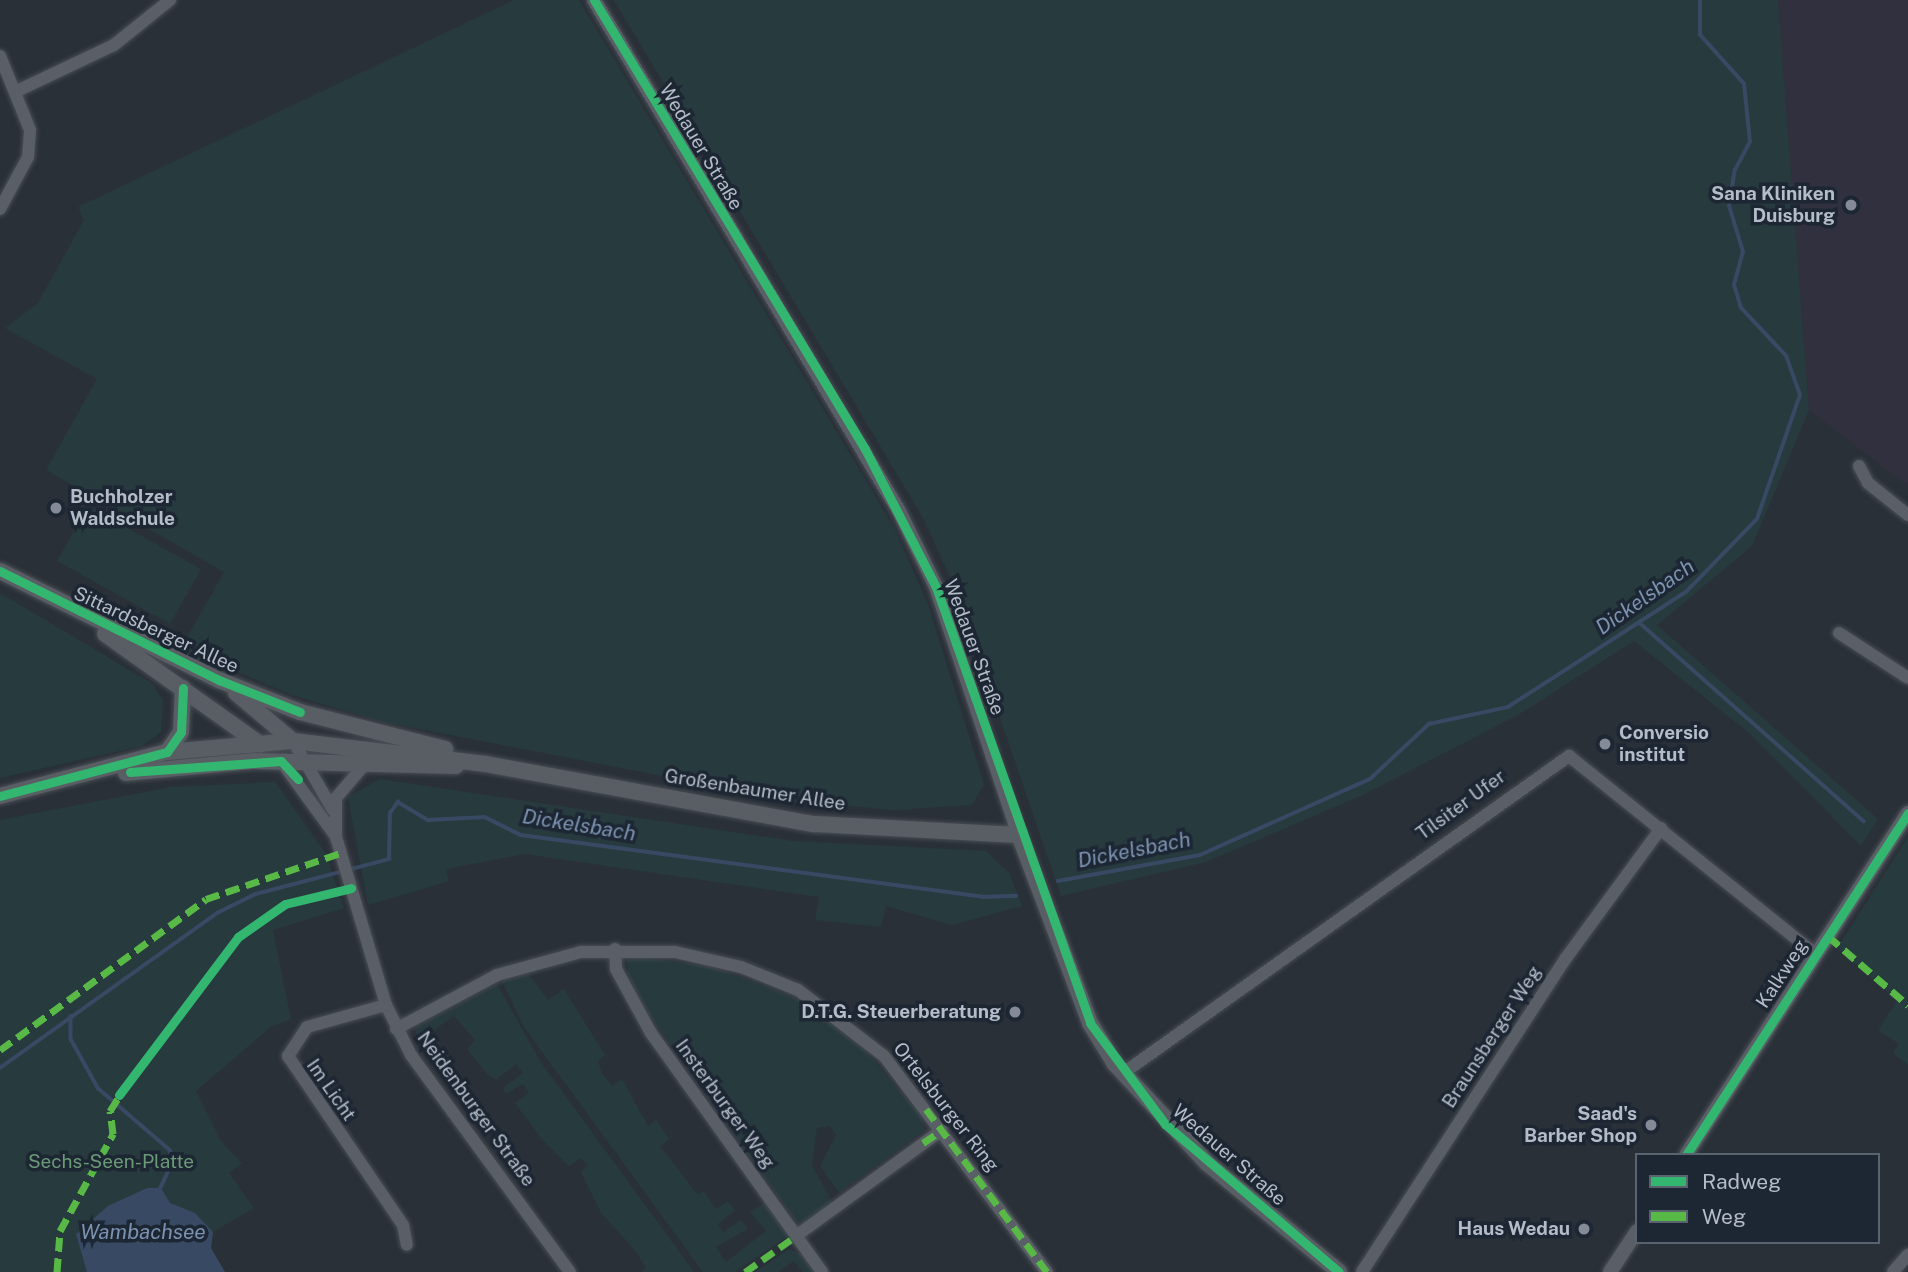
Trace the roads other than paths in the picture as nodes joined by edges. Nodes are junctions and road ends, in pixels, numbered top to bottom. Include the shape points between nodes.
1 (170, 0) edge
2 (594, 0) edge
3 (0, 56) edge
4 (17, 91) junction
5 (0, 209) edge
6 (1859, 467) dead end
7 (1908, 515) edge
8 (0, 571) edge
9 (65, 607) junction
10 (1839, 633) dead end
11 (1908, 678) edge
12 (219, 680) junction
13 (183, 688) junction
14 (256, 741) junction
15 (293, 741) junction
16 (167, 752) junction
17 (281, 761) junction
18 (308, 761) junction
19 (365, 764) junction
20 (486, 764) junction
21 (85, 778) junction
22 (0, 796) edge
23 (333, 810) junction
24 (1908, 813) edge
25 (1661, 828) junction
26 (1019, 835) junction
27 (336, 837) junction
28 (615, 949) junction
29 (1815, 954) junction
30 (386, 1005) junction
31 (396, 1030) junction
32 (1122, 1074) junction
33 (942, 1130) junction
34 (1687, 1153) edge
35 (1635, 1234) edge
36 (796, 1236) junction
37 (407, 1245) dead end
38 (1908, 1255) edge
39 (570, 1272) edge
40 (822, 1272) edge
41 (1047, 1272) edge
42 (1339, 1272) edge
43 (1362, 1272) edge
44 (1610, 1272) edge
45 (1893, 1272) edge

1 - 4 street via 114,45
2 - 26 street, Wedauer Straße via 899,511 945,612
3 - 4 street
4 - 5 street via 30,130 28,157
6 - 7 street via 1868,484
8 - 9 main road, Sittardsberger Allee
9 - 12 main road, Sittardsberger Allee
9 - 13 main road, Sittardsberger Allee
10 - 11 street
12 - 15 main road, Sittardsberger Allee
12 - 20 main road, Sittardsberger Allee via 300,712
13 - 14 main road, Sittardsberger Allee
13 - 16 main road via 181,732
14 - 15 main road, Großenbaumer Allee
14 - 16 main road, Großenbaumer Allee
14 - 17 main road, Sittardsberger Allee
15 - 18 street, Neidenburger Straße
15 - 20 main road, Großenbaumer Allee
16 - 21 main road, Großenbaumer Allee
17 - 18 main road, Großenbaumer Allee
17 - 21 main road, Großenbaumer Allee
17 - 27 street, Neidenburger Straße
18 - 19 main road, Großenbaumer Allee
18 - 23 street, Neidenburger Straße
19 - 20 main road, Großenbaumer Allee
19 - 23 street via 349,777
20 - 26 main road, Großenbaumer Allee via 814,824
21 - 22 main road, Großenbaumer Allee
23 - 27 street, Neidenburger Straße
24 - 29 street, Kalkweg
25 - 29 street, Tilsiter Ufer
25 - 32 street, Tilsiter Ufer via 1575,758 1556,760
25 - 43 street, Braunsberger Weg via 1568,954
26 - 32 main road, Wedauer Straße via 1090,1023
27 - 30 street, Neidenburger Straße
28 - 31 street, Ortelsburger Ring via 550,958 497,975
28 - 33 street, Ortelsburger Ring via 708,958 799,990 884,1056
28 - 36 street, Insterburger Weg via 616,969 645,1024
29 - 34 street, Kalkweg
30 - 31 street, Neidenburger Straße
30 - 37 street, Im Licht via 302,1030 288,1062 403,1225
31 - 39 street, Neidenburger Straße
32 - 42 main road, Wedauer Straße via 1207,1163
33 - 36 street
33 - 41 street, Ortelsburger Ring
35 - 44 street
36 - 40 street, Insterburger Weg
38 - 45 street

